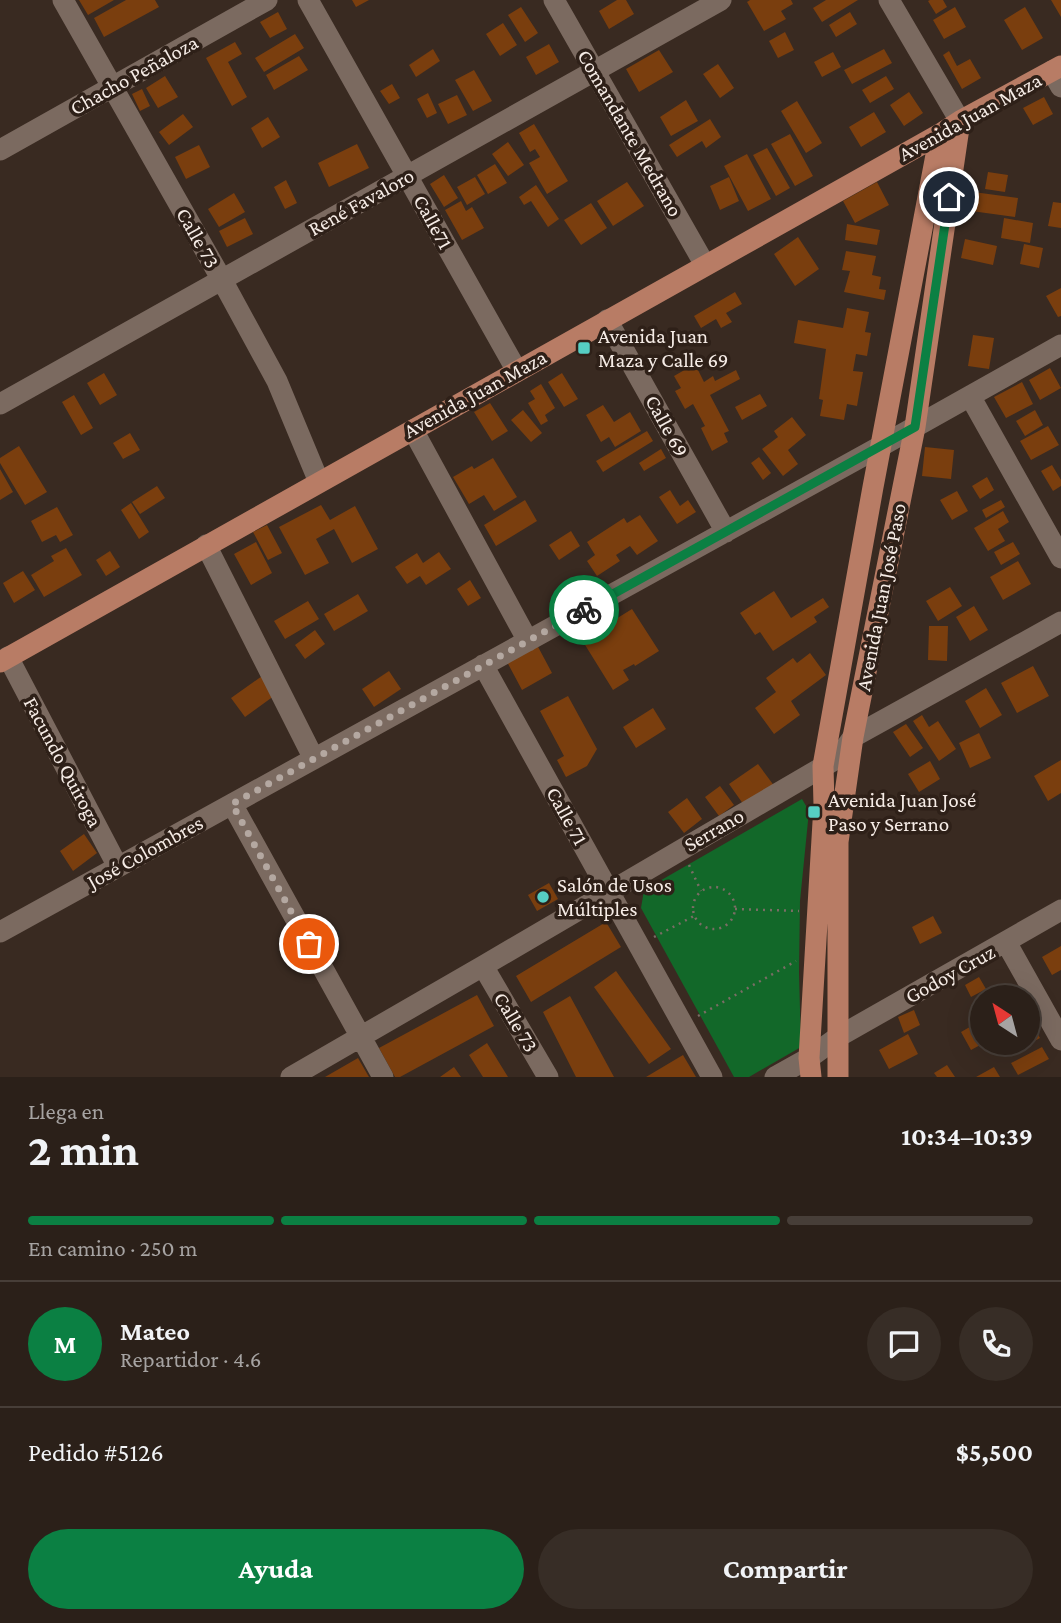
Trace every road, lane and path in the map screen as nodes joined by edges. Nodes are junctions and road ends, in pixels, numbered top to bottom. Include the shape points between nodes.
1 (63, 0) edge
2 (267, 0) edge
3 (308, 0) edge
4 (554, 0) edge
5 (721, 0) edge
6 (888, 0) edge
7 (595, 71) junction
8 (1058, 75) edge
9 (112, 87) junction
10 (960, 121) junction
11 (940, 134) junction
12 (0, 150) edge
13 (407, 176) junction
14 (705, 265) junction
15 (222, 280) junction
16 (607, 320) junction
17 (1061, 345) edge
18 (517, 371) junction
19 (970, 396) junction
20 (0, 404) edge
21 (915, 427) junction
22 (413, 430) junction
23 (881, 446) junction
24 (319, 482) junction
25 (726, 532) junction
26 (206, 545) junction
27 (1061, 558) edge
28 (1061, 622) edge
29 (528, 641) junction
30 (4, 659) edge
31 (483, 665) junction
32 (853, 737) junction
33 (314, 759) junction
34 (823, 766) junction
35 (232, 804) junction
36 (681, 849) junction
37 (118, 867) junction
38 (701, 891) junction
39 (609, 892) junction
40 (735, 909) junction
41 (1061, 910) edge
42 (818, 912) junction
43 (694, 916) junction
44 (0, 932) edge
45 (1006, 942) junction
46 (638, 945) junction
47 (816, 949) junction
48 (483, 967) junction
49 (683, 1024) junction
50 (360, 1037) junction
51 (838, 1037) junction
52 (1061, 1040) edge
53 (810, 1067) edge
54 (291, 1077) edge
55 (383, 1077) edge
56 (548, 1077) edge
57 (712, 1077) edge
58 (775, 1077) edge
59 (838, 1077) edge

1 - 9 street, Calle 73
2 - 9 street, Chacho Peñaloza
3 - 13 street, Calle71
4 - 7 street, Comandante Medrano
5 - 7 street, René Favaloro
6 - 10 street
7 - 13 street, René Favaloro
7 - 14 street, Comandante Medrano
8 - 10 main road, Avenida Juan Maza
9 - 12 street, Chacho Peñaloza
9 - 15 street, Calle 73
10 - 11 main road, Avenida Juan Maza
10 - 21 main road, Avenida Juan José Paso
11 - 14 main road, Avenida Juan Maza
11 - 23 main road, Avenida Juan José Paso
13 - 15 street, René Favaloro
13 - 18 street, Calle71
14 - 16 main road, Avenida Juan Maza
15 - 20 street, René Favaloro
15 - 24 street, Calle 73 via 277,381
16 - 18 main road, Avenida Juan Maza
16 - 25 street, Calle 69
17 - 19 street, José Colombres
18 - 22 main road, Avenida Juan Maza
19 - 21 street, José Colombres
19 - 27 street
21 - 23 street, José Colombres
21 - 32 main road, Avenida Juan José Paso
22 - 24 main road, Avenida Juan Maza
22 - 29 street
23 - 25 street, José Colombres
23 - 34 main road, Avenida Juan José Paso
24 - 26 main road, Avenida Juan Maza
25 - 29 street, José Colombres
26 - 30 main road, Avenida Juan Maza
26 - 33 street
28 - 32 street, Serrano
29 - 31 street, José Colombres
30 - 37 street, Facundo Quiroga
31 - 33 street, José Colombres
31 - 39 street, Calle 71
32 - 34 street, Serrano via 838,758
32 - 51 main road, Avenida Juan José Paso via 838,842
33 - 35 street, José Colombres
34 - 36 street, Serrano
34 - 42 main road, Avenida Juan José Paso
35 - 37 street, José Colombres
35 - 50 street
36 - 38 path
36 - 39 street, Serrano
37 - 44 street, José Colombres
38 - 40 path via 714,886 727,891
38 - 43 path via 693,902
39 - 46 street, Calle 71
39 - 48 street, Serrano
40 - 42 path
40 - 43 path via 730,922 718,929 704,927
41 - 45 street, Godoy Cruz
42 - 47 main road, Avenida Juan José Paso
43 - 46 path
45 - 51 street, Godoy Cruz
45 - 52 street
46 - 49 street, Calle 71
47 - 49 path
47 - 53 main road, Avenida Juan José Paso
48 - 50 street, Serrano
48 - 56 street, Calle 73
49 - 57 street, Calle 71
50 - 54 street, Serrano
50 - 55 street
51 - 53 street, Godoy Cruz
51 - 59 main road, Avenida Juan José Paso
53 - 58 street

